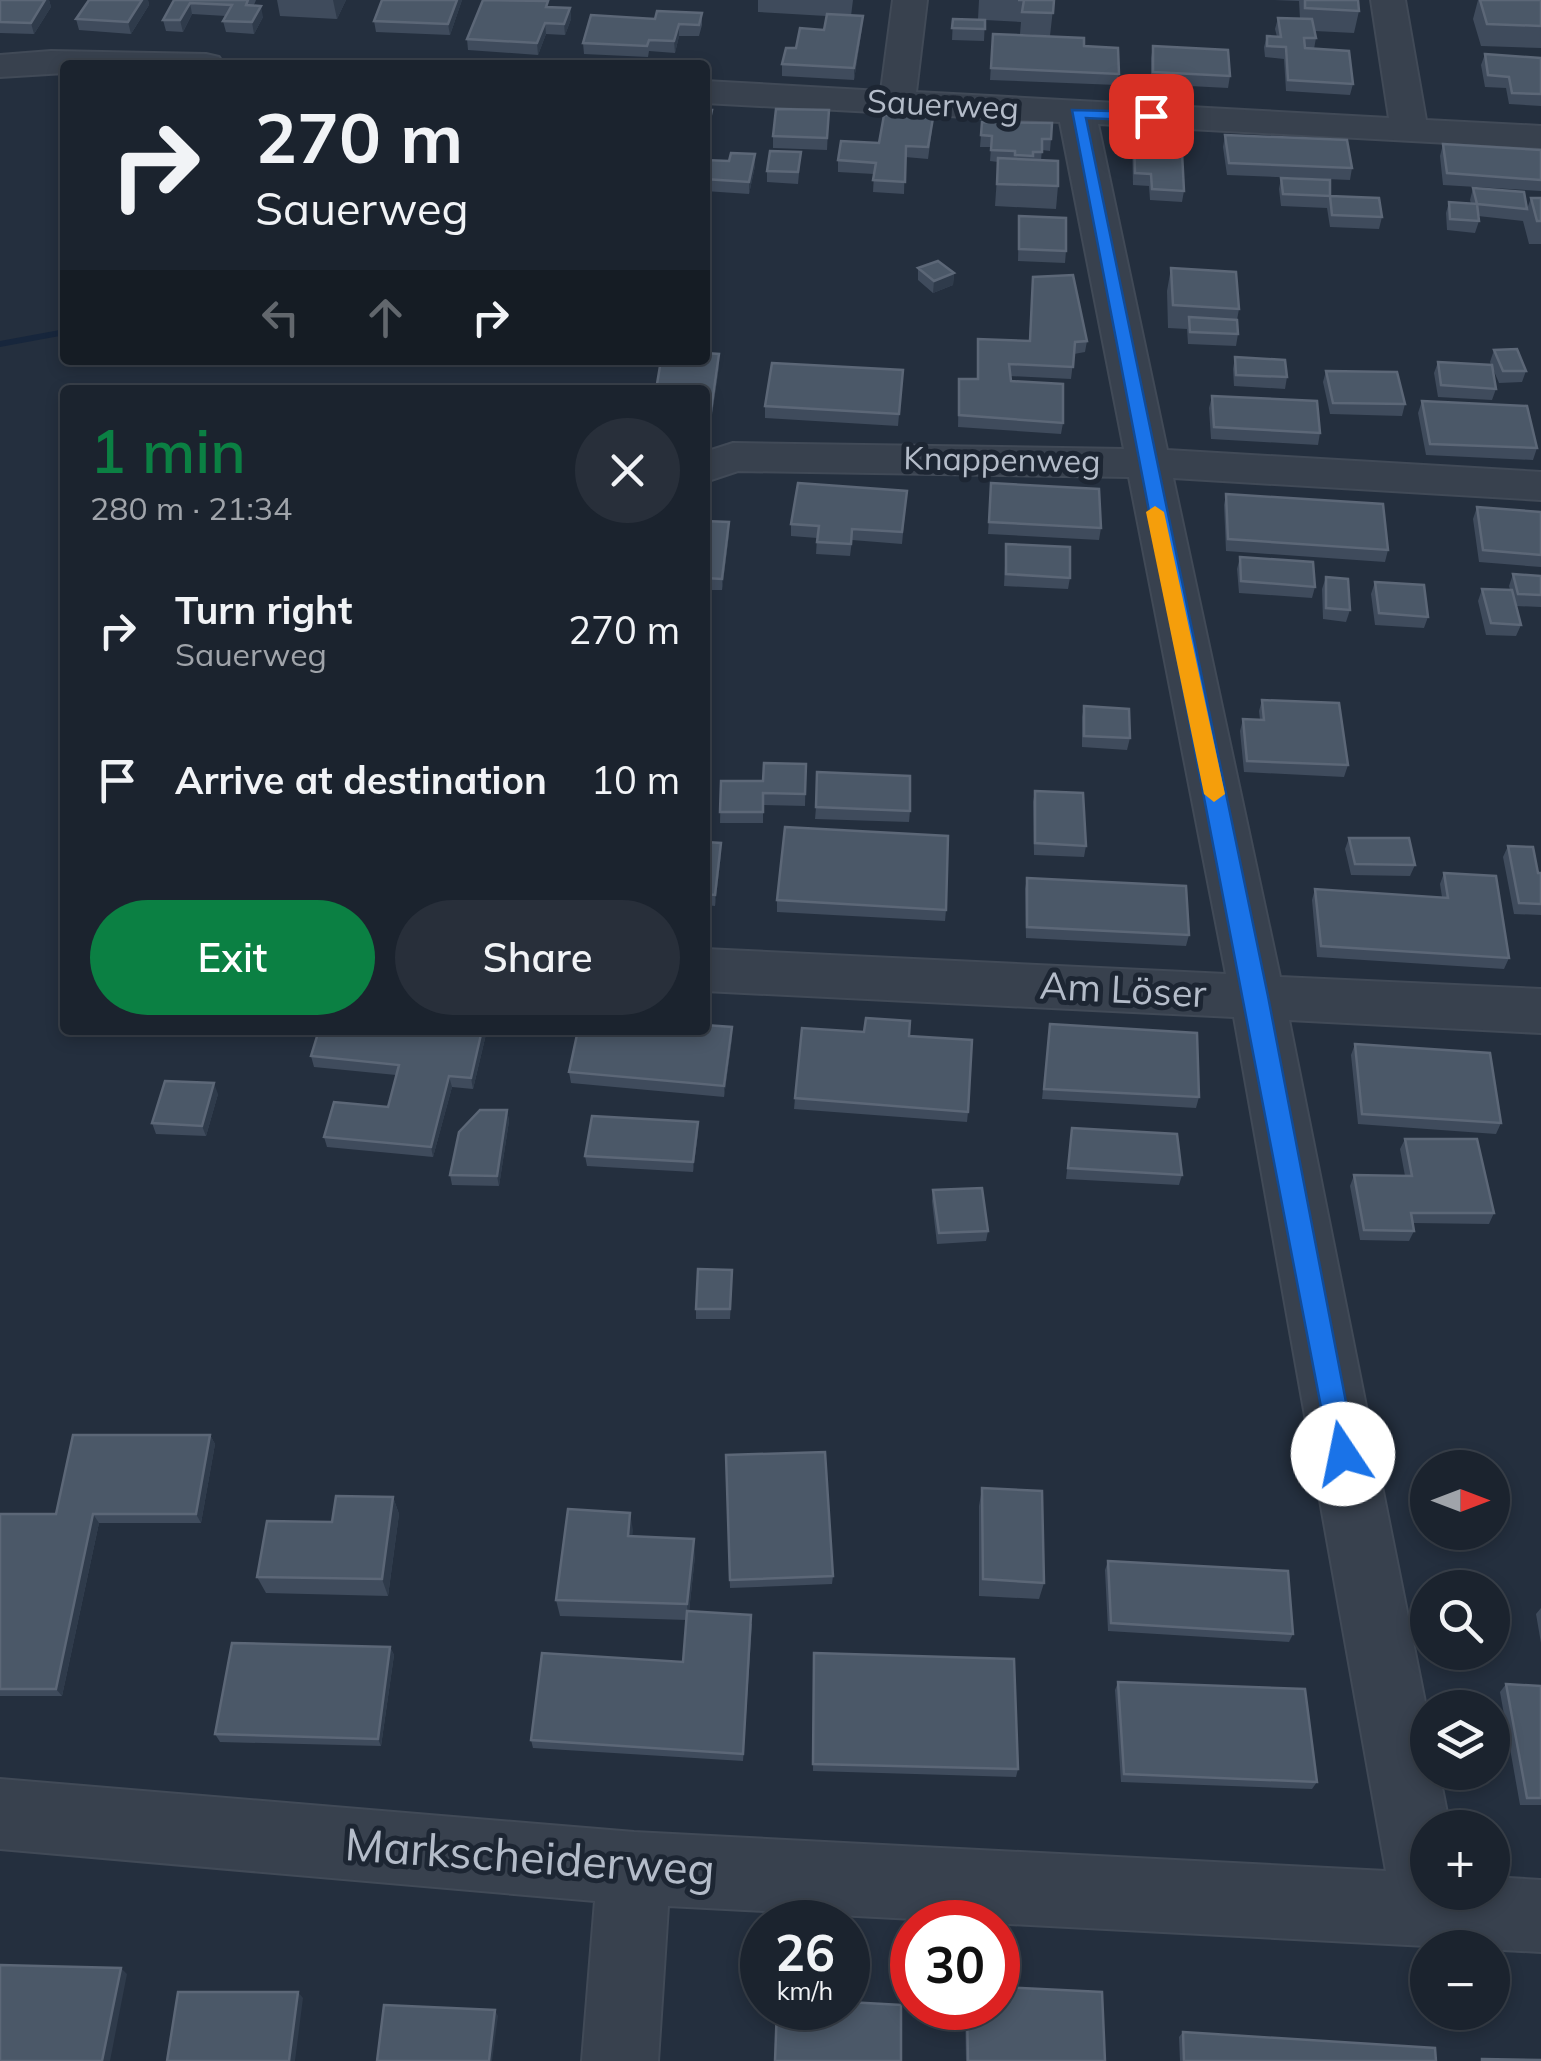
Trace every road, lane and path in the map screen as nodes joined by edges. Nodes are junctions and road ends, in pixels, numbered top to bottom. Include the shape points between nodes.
1 (910, 0) edge
2 (1388, 0) edge
3 (60, 62) edge
4 (0, 66) edge
5 (710, 92) edge
6 (897, 103) junction
7 (1077, 113) junction
8 (1410, 129) junction
9 (1541, 136) edge
10 (1145, 463) junction
11 (710, 466) edge
12 (1541, 486) edge
13 (710, 970) edge
14 (1256, 996) junction
15 (1541, 1011) edge
16 (0, 1814) edge
17 (634, 1868) junction
18 (1430, 1912) junction
19 (1541, 1916) edge
20 (620, 2061) edge

1 - 6 street
2 - 8 street
3 - 4 street
5 - 6 street, Sauerweg
6 - 7 street, Sauerweg
7 - 8 street, Sauerweg
7 - 10 street
8 - 9 street, Sauerweg
10 - 11 street, Knappenweg via 732,457
10 - 12 street, Knappenweg
10 - 14 street
13 - 14 street, Am Löser
14 - 15 street, Am Löser
14 - 18 street
16 - 17 street, Markscheiderweg
17 - 18 street, Markscheiderweg
17 - 20 street
18 - 19 street, Markscheiderweg

